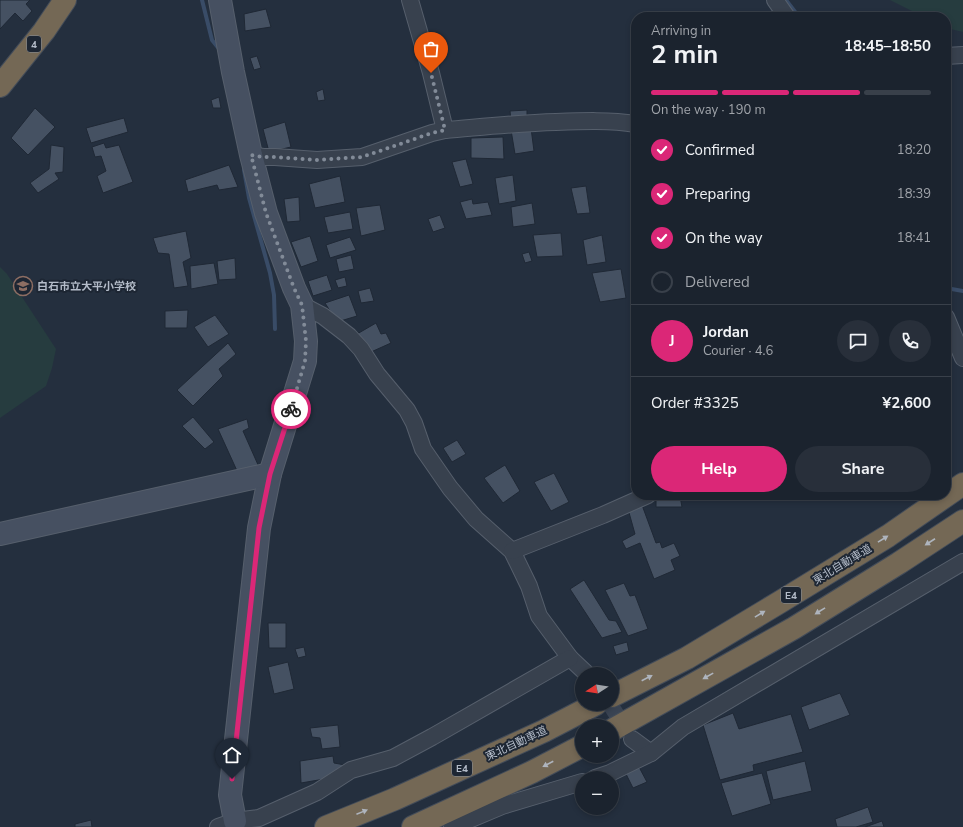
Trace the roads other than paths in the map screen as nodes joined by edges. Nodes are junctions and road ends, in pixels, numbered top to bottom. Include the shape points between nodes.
1 (65, 0) edge
2 (220, 0) edge
3 (410, 0) edge
4 (775, 0) edge
5 (784, 12) edge
6 (963, 55) edge
7 (951, 56) edge
8 (0, 86) edge
9 (631, 123) edge
10 (445, 130) junction
11 (251, 155) junction
12 (302, 305) junction
13 (951, 329) edge
14 (963, 358) edge
15 (270, 474) junction
16 (963, 484) edge
17 (951, 492) edge
18 (637, 500) edge
19 (940, 500) edge
20 (963, 521) edge
21 (0, 534) edge
22 (512, 551) junction
23 (963, 562) edge
24 (570, 658) junction
25 (580, 667) edge
26 (619, 692) edge
27 (583, 711) edge
28 (619, 726) edge
29 (632, 739) tunnel mouth
30 (575, 750) edge
31 (650, 753) junction
32 (614, 771) edge
33 (575, 784) edge
34 (227, 824) edge
35 (326, 827) edge
36 (413, 827) edge
37 (452, 827) edge

1 - 8 highway, 4
2 - 11 street
3 - 10 street
4 - 5 street
6 - 7 street
9 - 10 street via 586,120
10 - 11 street via 362,157 317,160
11 - 12 street via 266,213
12 - 15 street via 306,341 305,361
12 - 22 street via 323,316 349,336 361,350 407,410 424,449 450,488 476,519
13 - 14 street
15 - 21 street
15 - 34 street via 259,528
17 -> 16 highway, 東北自動車道 / E4
18 - 22 street
26 -> 19 highway, 東北自動車道 / E4 via 686,658 780,602 888,536
20 -> 28 highway via 794,628
22 - 24 street via 529,586 538,616
23 - 31 street via 683,727
24 - 25 street
24 - 34 street via 393,758 351,770 317,792 259,818
35 -> 27 highway, 東北自動車道 / E4 via 402,796
29 - 31 street
30 -> 36 highway
31 - 32 street
33 - 37 street via 502,806

